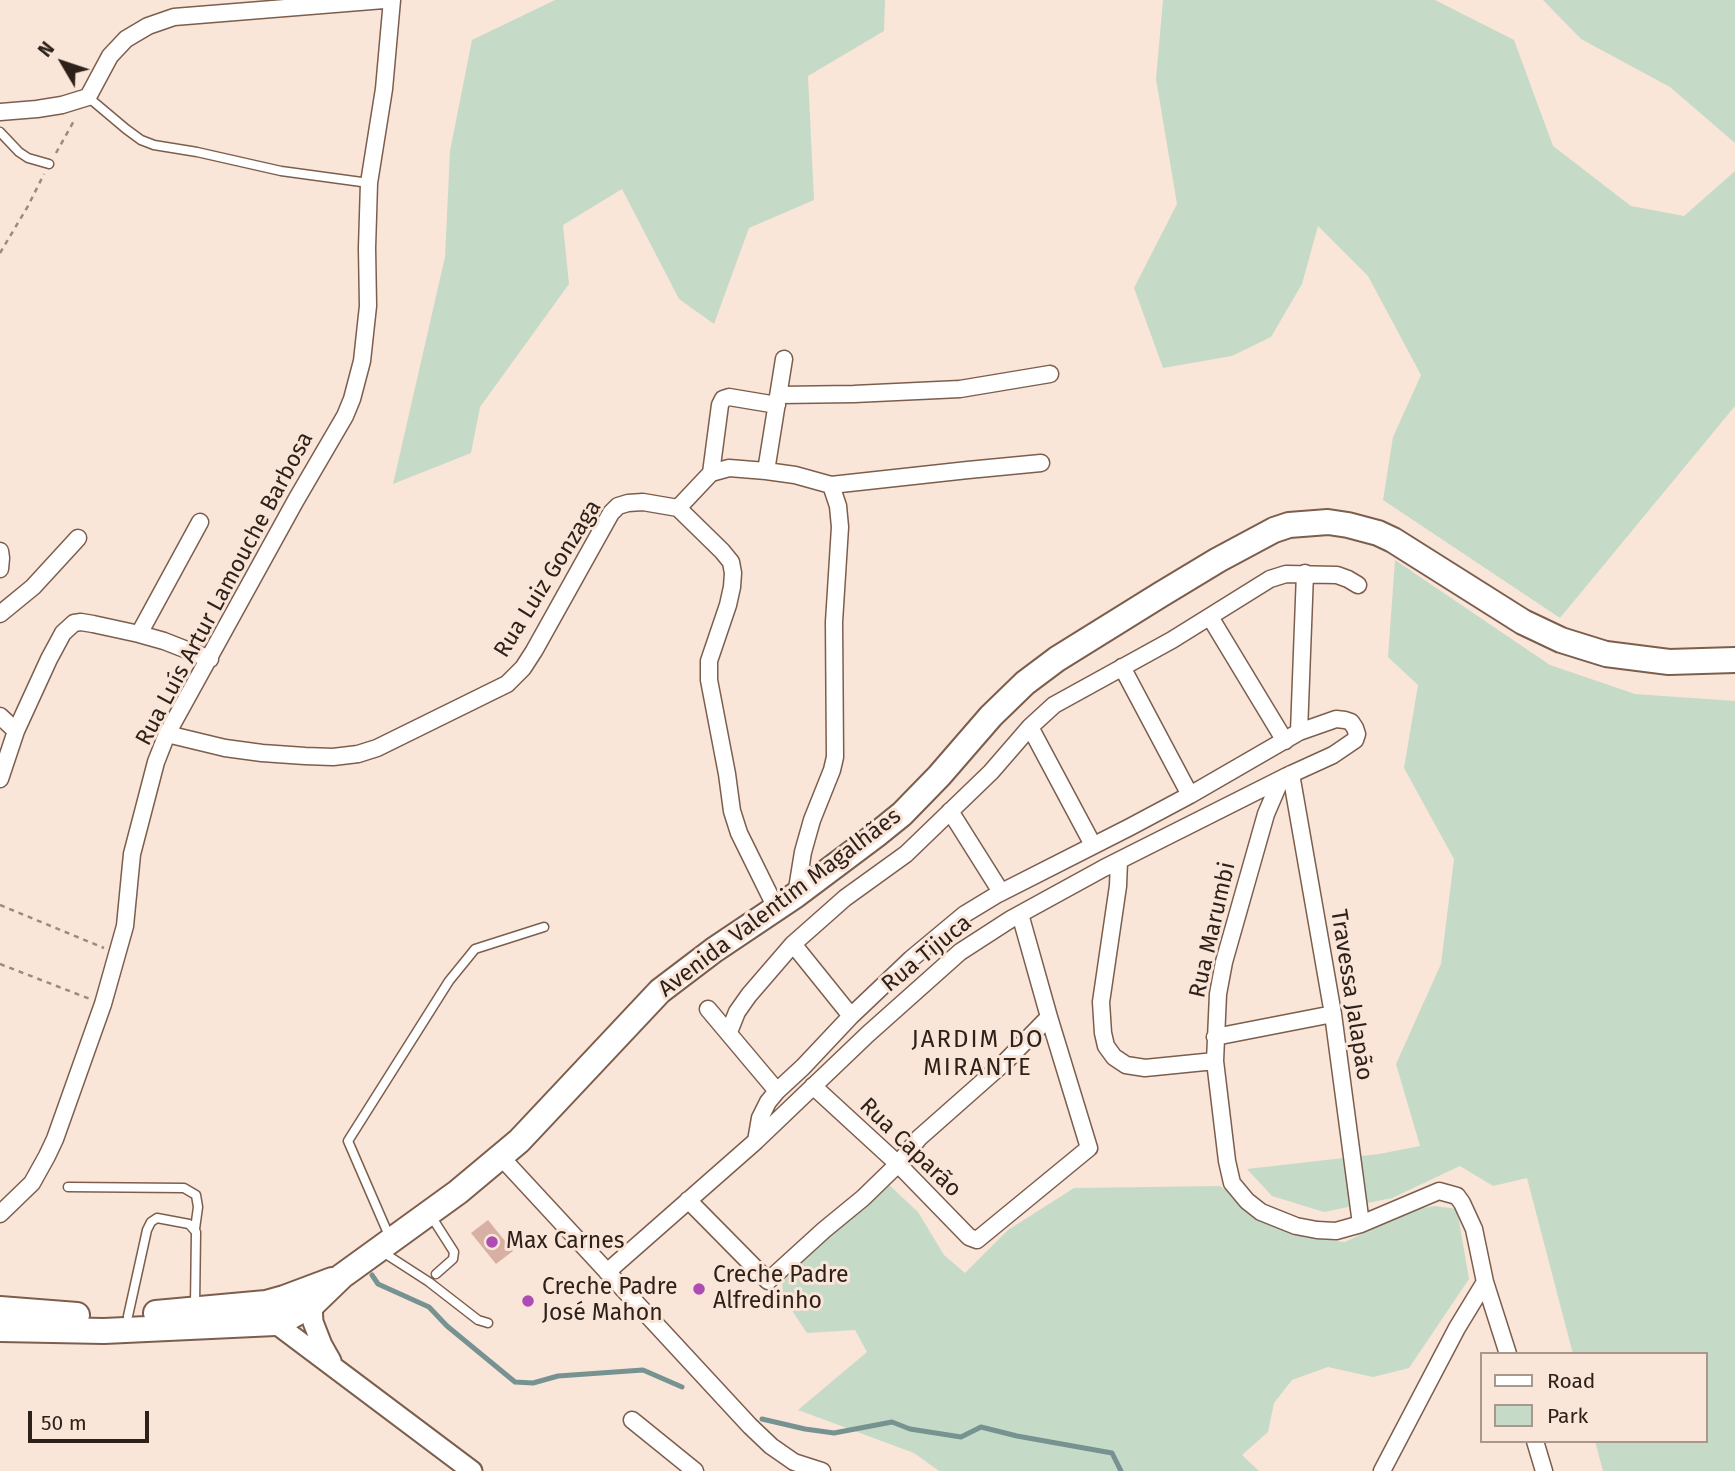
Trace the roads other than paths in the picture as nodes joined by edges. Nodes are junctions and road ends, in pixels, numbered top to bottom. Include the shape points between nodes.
1 (384, 0) edge
2 (392, 0) edge
3 (88, 97) junction
4 (0, 113) edge
5 (0, 132) edge
6 (50, 163) dead end
7 (369, 183) junction
8 (784, 359) dead end
9 (1050, 374) dead end
10 (778, 400) junction
11 (1041, 463) dead end
12 (766, 471) junction
13 (711, 473) junction
14 (831, 485) junction
15 (678, 508) junction
16 (200, 522) dead end
17 (78, 538) dead end
18 (0, 551) edge
19 (0, 569) edge
20 (1305, 573) junction
21 (1358, 585) dead end
22 (0, 614) edge
23 (1210, 617) junction
24 (139, 634) junction
25 (209, 659) junction
26 (1735, 660) edge
27 (1122, 667) junction
28 (0, 716) edge
29 (1030, 727) junction
30 (16, 732) junction
31 (1299, 732) junction
32 (167, 734) junction
33 (1284, 741) junction
34 (1286, 777) junction
35 (0, 779) edge
36 (1190, 795) junction
37 (950, 811) junction
38 (1093, 845) junction
39 (1119, 861) junction
40 (1000, 892) junction
41 (786, 901) junction
42 (1020, 914) junction
43 (544, 927) dead end
44 (793, 944) junction
45 (708, 1009) dead end
46 (1333, 1014) junction
47 (851, 1016) junction
48 (1049, 1017) junction
49 (729, 1032) junction
50 (1216, 1037) junction
51 (1215, 1060) junction
52 (813, 1086) junction
53 (777, 1091) junction
54 (756, 1141) junction
55 (501, 1157) junction
56 (898, 1164) junction
57 (68, 1187) dead end
58 (688, 1200) junction
59 (430, 1213) junction
60 (0, 1214) edge
61 (1361, 1224) junction
62 (194, 1228) junction
63 (385, 1245) junction
64 (607, 1272) junction
65 (436, 1274) dead end
66 (1485, 1282) junction
67 (309, 1297) junction
68 (0, 1309) edge
69 (195, 1310) junction
70 (270, 1313) junction
71 (128, 1315) junction
72 (488, 1323) dead end
73 (0, 1329) edge
74 (1507, 1352) edge
75 (335, 1368) junction
76 (632, 1420) dead end
77 (1536, 1443) edge
78 (453, 1463) edge
79 (472, 1471) edge
80 (695, 1471) edge
81 (822, 1471) edge
82 (1382, 1471) edge
83 (1544, 1471) edge

1 - 3 street via 174,18 148,26 118,47
2 - 7 street, Rua Luís Artur Lamouche Barbosa
3 - 4 street
3 - 7 lane via 126,130 154,145
5 - 6 lane via 28,159
7 - 25 street, Rua Luís Artur Lamouche Barbosa via 368,306 352,399
8 - 10 street
9 - 10 street via 960,389
10 - 12 street
10 - 13 street via 723,399
11 - 14 street
12 - 13 street via 729,468
12 - 14 street
13 - 15 street
14 - 41 street via 840,527 834,622 835,757
15 - 32 street, Rua Luiz Gonzaga via 643,502 618,506 523,668 507,684 377,748 333,757 294,756 225,748
15 - 41 street via 731,562 732,587 709,661 709,680 739,833
16 - 24 street
17 - 22 street via 33,587
18 - 19 street
20 - 21 street via 1337,575
20 - 23 street via 1270,579
20 - 31 street
23 - 27 street
23 - 33 street
24 - 25 street
24 - 30 street via 81,622 67,628
25 - 32 street, Rua Luís Artur Lamouche Barbosa
26 - 41 main road, Avenida Valentim Magalhães via 1669,662 1606,654 1561,640 1514,617 1378,533 1328,522 1289,525 1218,560 1056,659 991,716 902,814
27 - 29 street via 1054,705
27 - 36 street
28 - 30 street
29 - 37 street
29 - 38 street
30 - 35 street
31 - 33 street
31 - 34 street, Rua Tijuca via 1336,719 1351,722 1357,734 1333,755
32 - 60 street, Rua Luís Artur Lamouche Barbosa via 132,854 125,926 103,1004 47,1156 32,1183
33 - 36 street
34 - 39 street, Rua Tijuca
34 - 46 street, Travessa Jalapão
34 - 50 street, Rua Marumbi via 1266,814 1224,962
36 - 38 street
37 - 40 street
37 - 44 street via 906,854 845,898
38 - 40 street
39 - 42 street, Rua Tijuca
39 - 51 street via 1101,1002 1106,1046 1126,1065 1145,1068
40 - 47 street via 934,938
41 - 55 main road, Avenida Valentim Magalhães via 660,991
42 - 48 street
42 - 52 street, Rua Tijuca via 960,952
43 - 63 lane via 475,949 449,981 348,1141
44 - 47 street
44 - 49 street via 749,995
45 - 49 street
46 - 50 street
46 - 61 street, Travessa Jalapão
47 - 53 street
48 - 56 street via 919,1138
48 - 56 street, Rua Caparão via 1089,1148 977,1240
49 - 53 street
50 - 51 street, Rua Marumbi
51 - 61 street, Rua Marumbi via 1229,1172 1247,1201 1296,1226 1336,1231
52 - 54 street, Rua Tijuca
52 - 56 street, Rua Caparão
53 - 54 street via 760,1118
54 - 58 street, Rua Tijuca
55 - 59 main road, Avenida Valentim Magalhães
55 - 64 street
56 - 58 street via 768,1281
57 - 62 lane via 184,1188 196,1195
58 - 64 street, Rua Tijuca
59 - 63 main road, Avenida Valentim Magalhães
59 - 65 lane via 454,1252 453,1259
61 - 66 street, Rua Marumbi via 1439,1191 1457,1196 1474,1229
62 - 69 lane
62 - 71 lane via 157,1217 151,1222
63 - 67 main road, Avenida Valentim Magalhães
63 - 72 lane via 478,1320
64 - 81 street via 771,1446 794,1462
66 - 74 street, Rua Marumbi
66 - 82 street
67 - 70 main road, Avenida Valentim Magalhães via 288,1318
67 - 75 street via 317,1333
68 - 71 main road, Avenida Valentim Magalhães
69 - 70 main road, Avenida Valentim Magalhães
69 - 71 main road, Avenida Valentim Magalhães
70 - 73 main road, Avenida Valentim Magalhães via 104,1331
70 - 75 street
75 - 78 street
76 - 80 street
77 - 83 street
78 - 79 street

